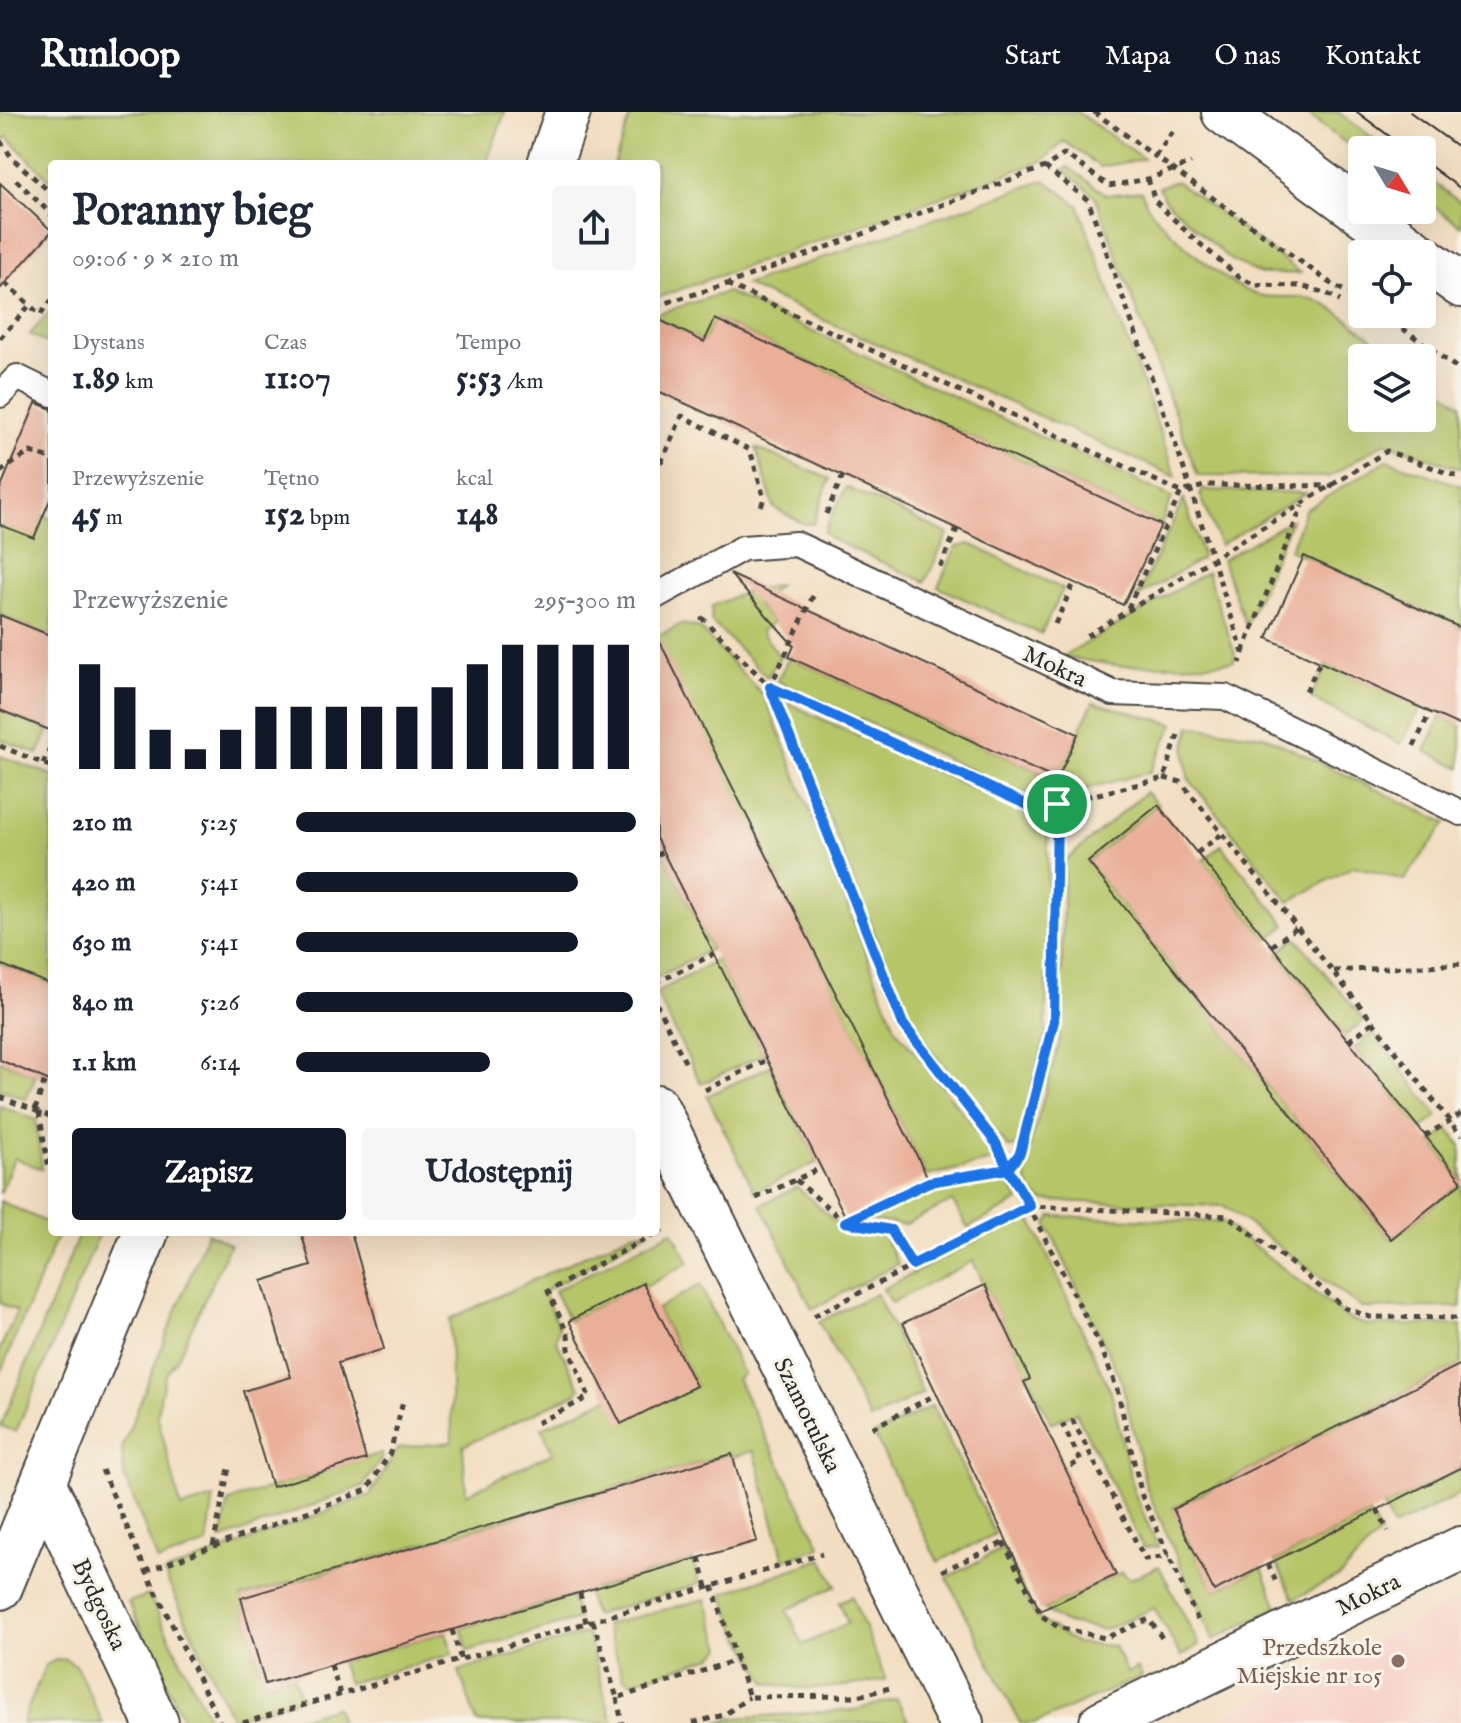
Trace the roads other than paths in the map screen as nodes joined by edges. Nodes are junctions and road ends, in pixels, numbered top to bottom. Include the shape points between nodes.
1 (568, 112) edge
2 (1224, 112) edge
3 (551, 160) edge
4 (1398, 240) edge
5 (1436, 267) edge
6 (1461, 285) edge
7 (48, 392) edge
8 (0, 395) edge
9 (660, 594) edge
10 (1461, 813) edge
11 (660, 1115) edge
12 (144, 1236) edge
13 (44, 1484) junction
14 (1461, 1549) edge
15 (0, 1587) edge
16 (156, 1723) edge
17 (961, 1723) edge
18 (1102, 1723) edge

1 - 3 street
2 - 4 street
5 - 6 street
7 - 8 lane via 17,377
9 - 10 lane, Mokra via 743,548 796,544 1113,693 1225,697
11 - 17 street, Szamotulska
12 - 13 street
13 - 15 street
13 - 16 street, Bydgoska
14 - 18 street, Mokra

